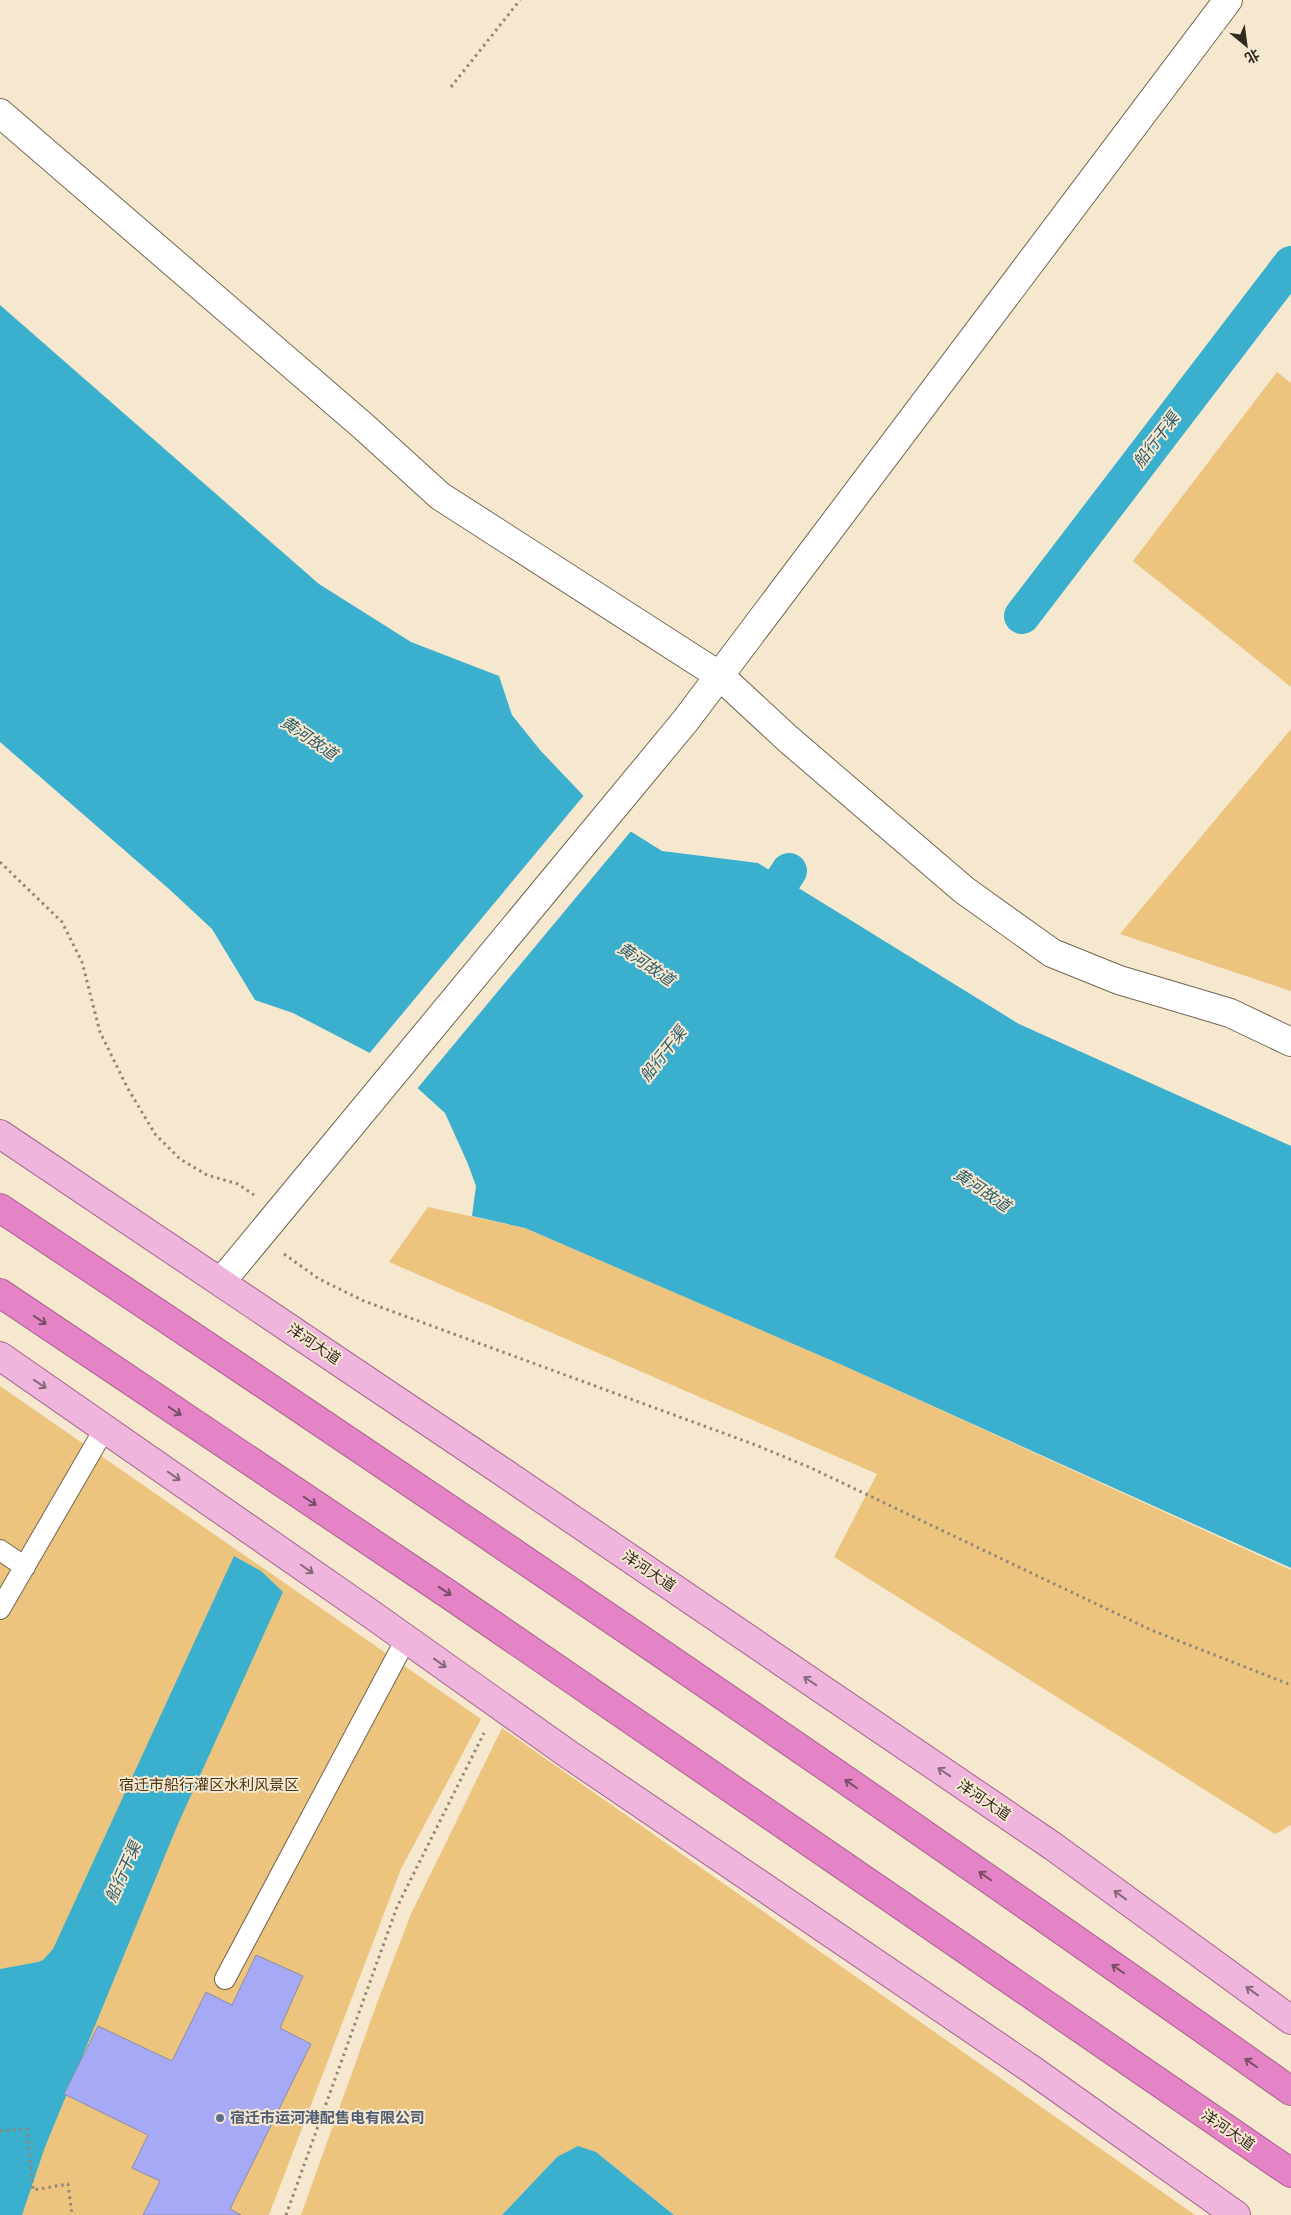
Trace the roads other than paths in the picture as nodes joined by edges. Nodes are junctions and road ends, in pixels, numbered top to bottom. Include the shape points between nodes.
1 (1228, 0) edge
2 (0, 113) edge
3 (720, 676) junction
4 (1291, 1042) edge
5 (0, 1134) edge
6 (0, 1208) edge
7 (221, 1282) junction
8 (0, 1293) edge
9 (0, 1356) edge
10 (105, 1428) junction
11 (0, 1550) edge
12 (25, 1567) junction
13 (0, 1609) edge
14 (406, 1639) junction
15 (225, 1979) dead end
16 (1291, 2020) edge
17 (1291, 2091) edge
18 (1291, 2173) edge
19 (1236, 2215) edge

1 - 3 street
2 - 3 street via 440,496
3 - 4 street via 788,739 964,890 1052,953 1119,980 1230,1013
3 - 7 street
5 - 7 main road, 洋河大道
17 -> 6 highway via 515,1552
16 -> 7 main road, 洋河大道 via 1054,1847
8 -> 18 highway, 洋河大道 via 467,1606
9 -> 10 main road
10 - 12 lane
10 -> 14 main road
11 - 12 lane
12 - 13 lane
14 - 15 lane
14 -> 19 main road via 498,1706 1031,2069

